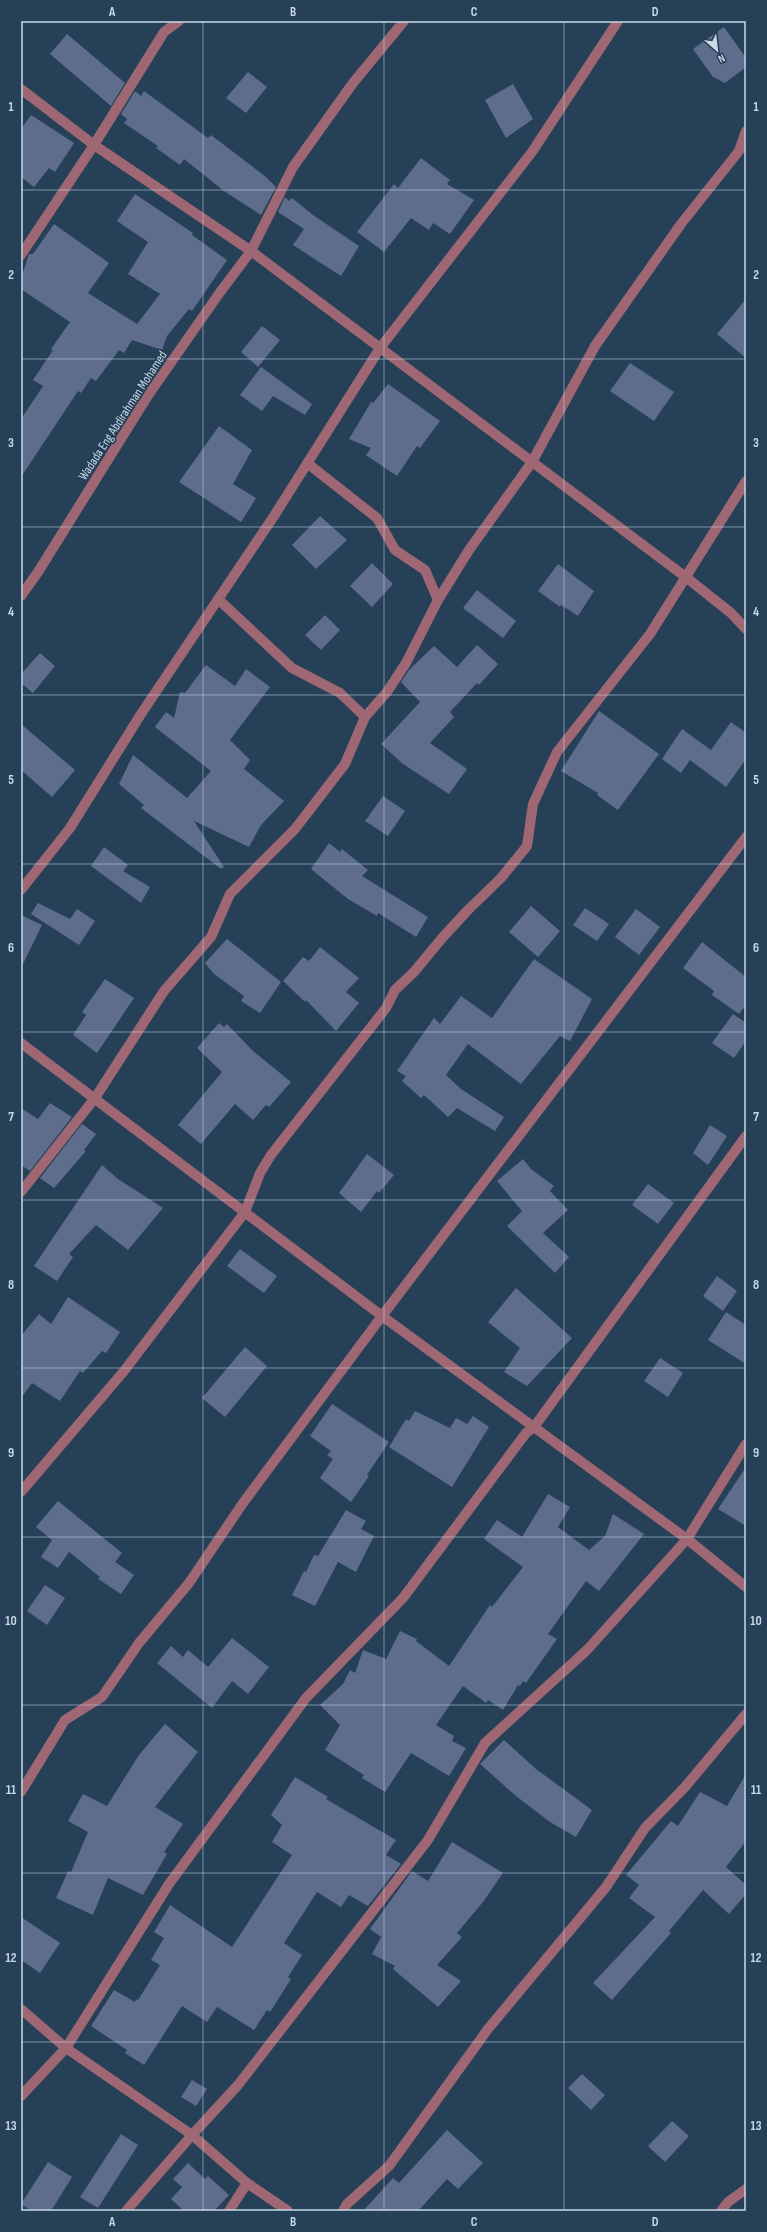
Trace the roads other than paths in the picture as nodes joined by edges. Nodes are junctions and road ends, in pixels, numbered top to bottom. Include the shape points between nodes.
1 (180, 21) edge
2 (404, 21) edge
3 (618, 21) edge
4 (21, 89) edge
5 (746, 131) edge
6 (94, 145) junction
7 (251, 251) junction
8 (21, 255) edge
9 (380, 348) junction
10 (532, 462) junction
11 (307, 463) junction
12 (746, 481) edge
13 (687, 578) junction
14 (21, 596) edge
15 (218, 599) junction
16 (438, 600) junction
17 (746, 629) edge
18 (365, 717) junction
19 (746, 837) edge
20 (21, 890) edge
21 (21, 1043) edge
22 (95, 1098) junction
23 (746, 1136) edge
24 (21, 1192) edge
25 (245, 1212) junction
26 (382, 1316) junction
27 (534, 1427) junction
28 (746, 1444) edge
29 (21, 1492) edge
30 (687, 1539) junction
31 (746, 1587) edge
32 (746, 1714) edge
33 (21, 1792) edge
34 (21, 2009) edge
35 (66, 2048) junction
36 (21, 2096) edge
37 (192, 2135) junction
38 (247, 2183) junction
39 (746, 2190) edge
40 (126, 2211) edge
41 (229, 2211) edge
42 (288, 2211) edge
43 (342, 2211) edge
44 (722, 2211) edge

1 - 6 street via 164,32
2 - 7 street, Wadada Eng Abdirahman Mohamed via 353,83 293,167
3 - 9 street via 532,152
4 - 6 street
5 - 10 street via 739,151 681,224 595,346
6 - 7 street
6 - 8 street
7 - 9 street
7 - 14 street, Wadada Eng Abdirahman Mohamed via 147,397
9 - 10 street
9 - 11 street
10 - 13 street
10 - 16 street via 469,550
11 - 15 street
11 - 16 street via 376,518 396,550 425,570
12 - 13 street
13 - 17 street
13 - 25 street via 650,634 557,752 533,804 527,846 501,878 395,990 386,1008 272,1155 258,1179
15 - 18 street via 292,668 340,693
15 - 20 street via 141,714 70,828
16 - 18 street via 406,663 387,692
18 - 22 street via 345,764 295,830 230,894 211,937 164,992
19 - 26 street
21 - 22 street
22 - 24 street
22 - 25 street
23 - 27 street
25 - 26 street
25 - 29 street via 124,1371
26 - 27 street
26 - 33 street via 243,1503 189,1583 140,1643 102,1697 65,1720
27 - 30 street
27 - 35 street via 526,1433 403,1598 306,1698 169,1884
28 - 30 street
30 - 31 street
30 - 37 street via 587,1650 485,1743 428,1840 238,2085
32 - 43 street via 684,1787 645,1828 606,1887 488,2029 389,2166
34 - 35 street
35 - 36 street
35 - 37 street
37 - 38 street
37 - 40 street
38 - 41 street
38 - 42 street
39 - 44 street via 728,2202

